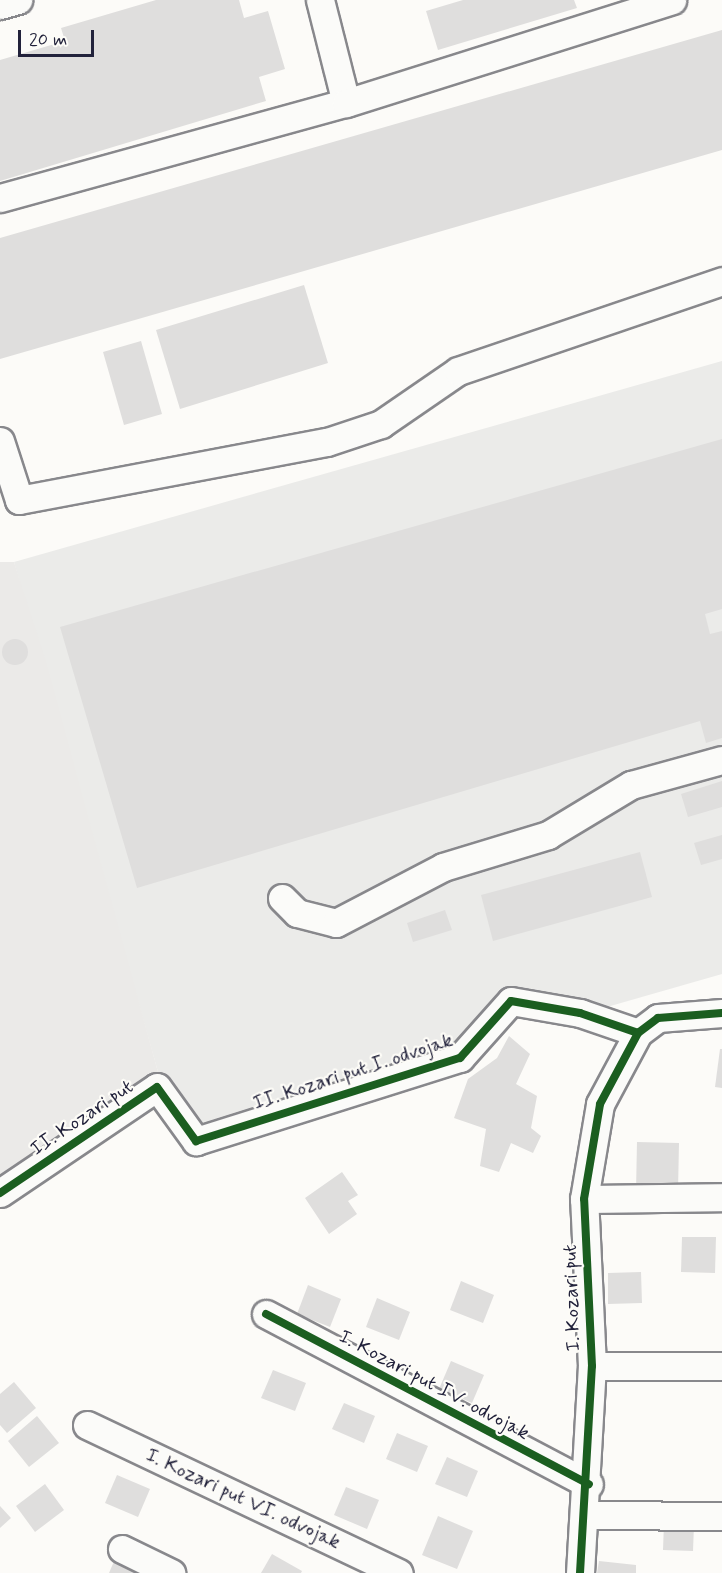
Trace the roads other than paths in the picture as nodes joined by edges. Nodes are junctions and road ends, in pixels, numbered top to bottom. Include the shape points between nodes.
1 (18, 0) edge
2 (320, 0) edge
3 (672, 0) edge
4 (0, 5) edge
5 (346, 103) junction
6 (0, 198) edge
7 (722, 281) edge
8 (0, 441) edge
9 (722, 760) edge
10 (282, 898) dead end
11 (722, 1013) edge
12 (638, 1033) junction
13 (196, 1140) joint
14 (0, 1193) edge
15 (722, 1197) edge
16 (585, 1199) junction
17 (266, 1314) dead end
18 (592, 1366) junction
19 (722, 1366) edge
20 (87, 1425) dead end
21 (589, 1484) junction
22 (587, 1515) junction
23 (722, 1516) edge
24 (122, 1549) dead end
25 (171, 1573) edge
26 (399, 1573) edge
27 (580, 1573) edge

1 - 4 street
2 - 5 street
3 - 5 street
5 - 6 street
7 - 8 street via 458,371 381,424 327,442 19,500
9 - 10 street via 631,786 548,834 443,867 336,923 297,913
11 - 12 street via 658,1018
12 - 13 street, II. Kozari put I. odvojak via 580,1013 512,1001 460,1058
12 - 16 street, I. Kozari put via 600,1104
13 - 14 street, II. Kozari put via 157,1086
15 - 16 street
16 - 18 street, I. Kozari put
17 - 21 street, I. Kozari put IV. odvojak
18 - 19 street
18 - 21 street, I. Kozari put
20 - 26 street, I. Kozari put VI. odvojak
21 - 22 street, I. Kozari put
22 - 23 street
22 - 27 street, I. Kozari put
24 - 25 street

